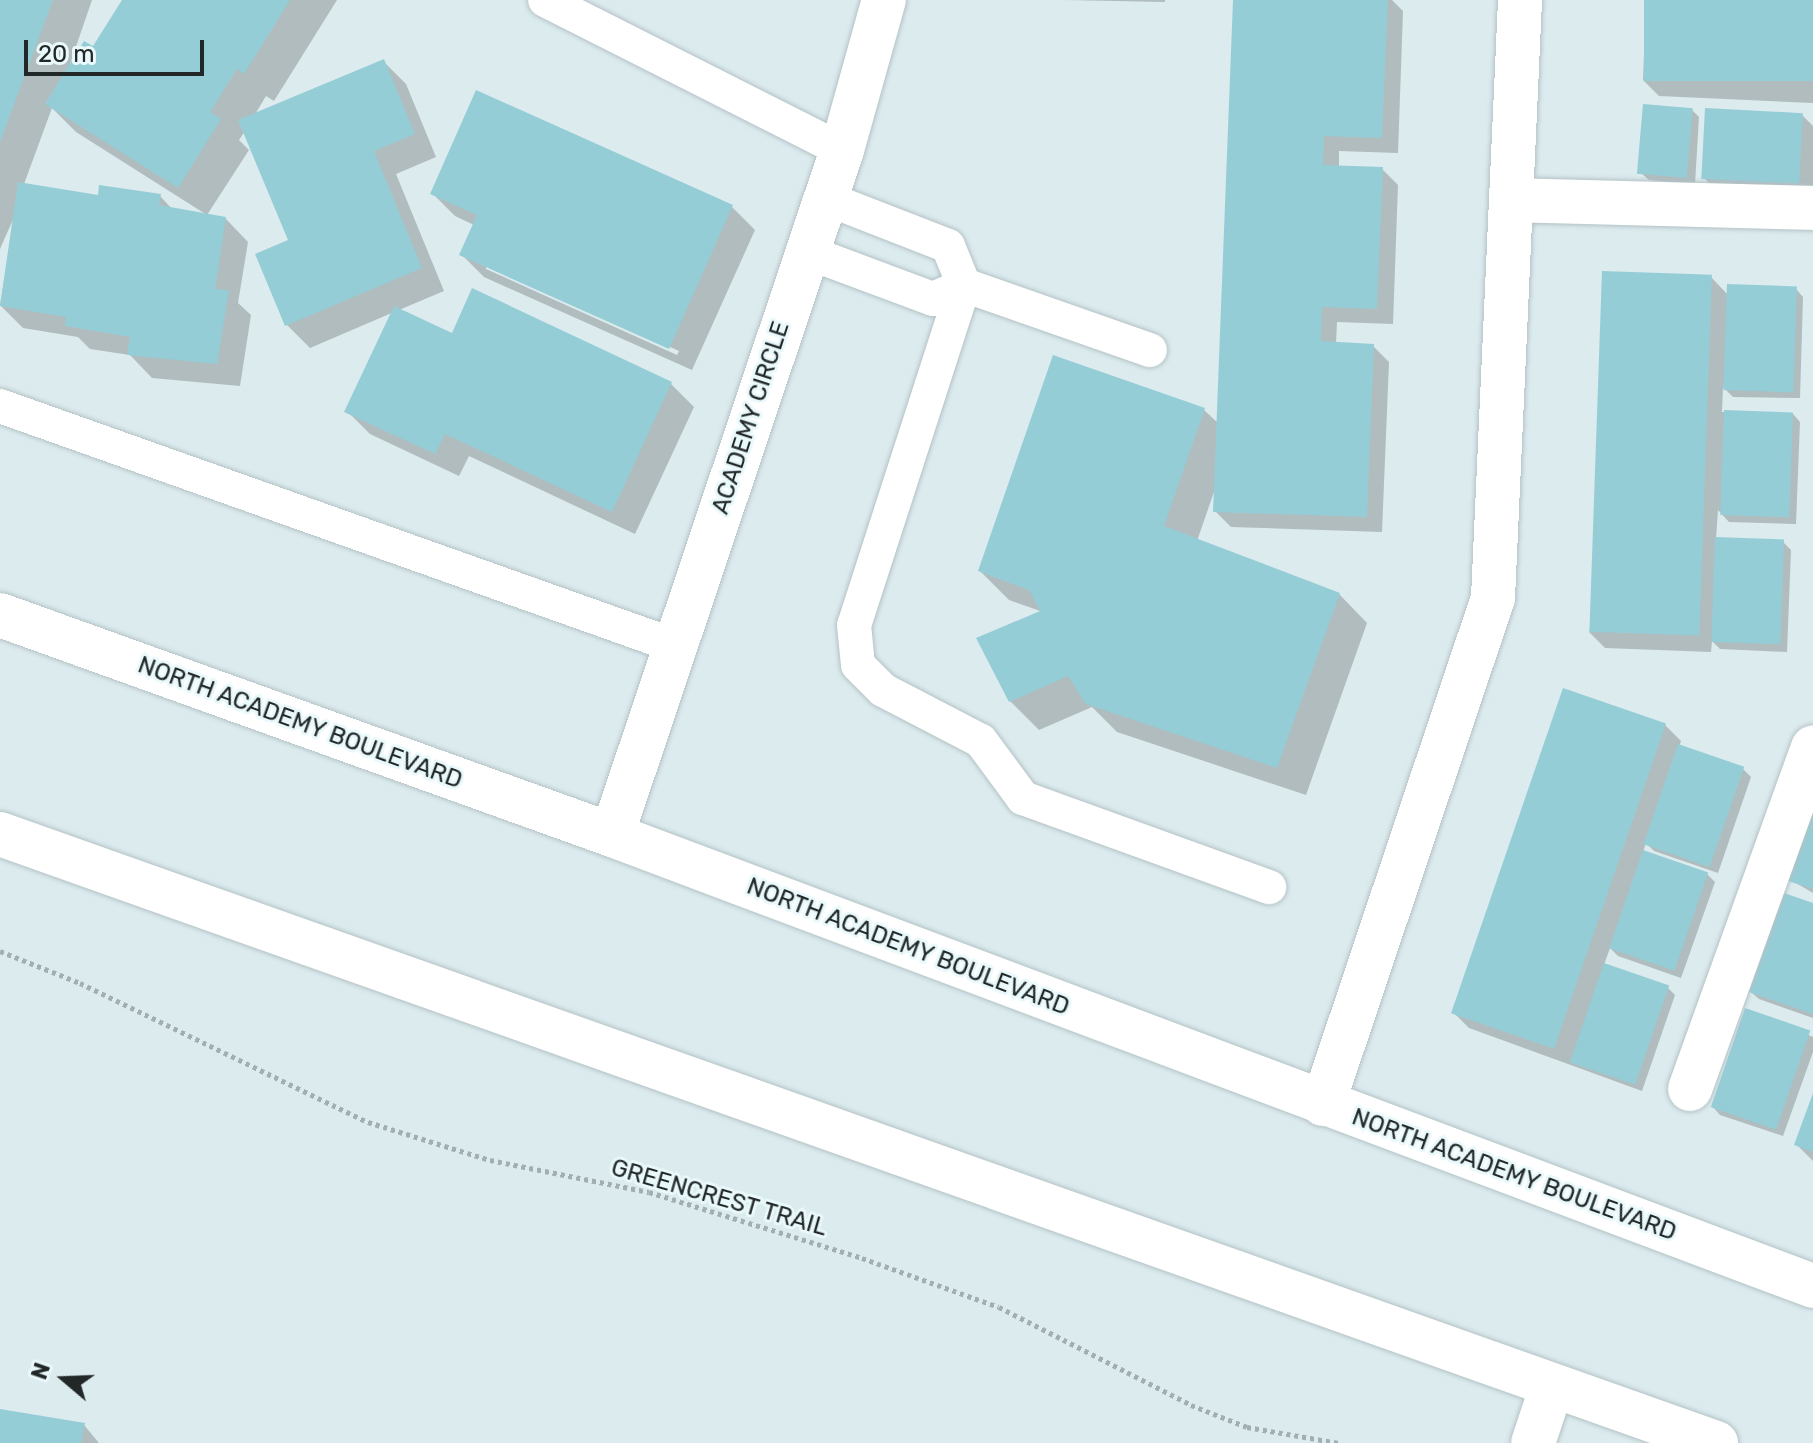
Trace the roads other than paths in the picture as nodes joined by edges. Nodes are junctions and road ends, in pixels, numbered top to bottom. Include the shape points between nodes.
1 (545, 0) edge
2 (884, 0) edge
3 (1520, 0) edge
4 (842, 150) junction
5 (825, 198) junction
6 (1511, 200) junction
7 (1813, 208) edge
8 (807, 252) junction
9 (964, 285) junction
10 (1150, 350) dead end
11 (0, 406) edge
12 (0, 615) edge
13 (676, 646) junction
14 (1813, 747) edge
15 (0, 834) edge
16 (612, 835) junction
17 (1269, 887) dead end
18 (1690, 1089) dead end
19 (1323, 1104) junction
20 (1813, 1286) edge
21 (1552, 1386) junction
22 (1533, 1443) edge
23 (1716, 1443) edge

1 - 4 lane
2 - 4 main road, ACADEMY CIRCLE
3 - 6 main road
4 - 5 main road, ACADEMY CIRCLE
5 - 8 main road, ACADEMY CIRCLE
5 - 9 lane via 948,246
6 - 7 main road
6 - 19 main road via 1493,598
8 - 9 lane via 933,299
8 - 13 main road, ACADEMY CIRCLE
9 - 10 lane
9 - 17 lane via 854,625 858,665 883,690 981,741 1023,798
11 - 13 lane
12 - 16 main road, NORTH ACADEMY BOULEVARD
13 - 16 main road, ACADEMY CIRCLE
14 - 18 main road
15 - 21 main road
16 - 19 main road, NORTH ACADEMY BOULEVARD
19 - 20 main road, NORTH ACADEMY BOULEVARD
21 - 22 main road
21 - 23 main road

